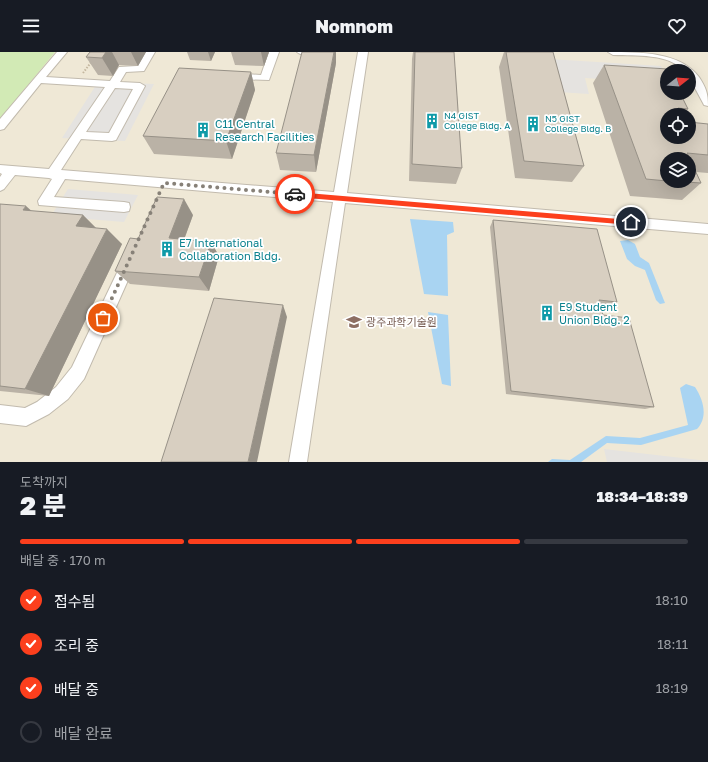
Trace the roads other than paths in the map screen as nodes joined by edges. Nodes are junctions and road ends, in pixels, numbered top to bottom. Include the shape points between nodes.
1 (62, 52) edge
2 (150, 52) edge
3 (274, 52) edge
4 (302, 52) edge
5 (328, 52) edge
6 (363, 52) edge
7 (613, 52) edge
8 (221, 75) edge
9 (39, 80) junction
10 (112, 84) junction
11 (704, 91) edge
12 (708, 103) edge
13 (0, 126) edge
14 (78, 135) junction
15 (6, 170) edge
16 (56, 174) junction
17 (164, 183) junction
18 (0, 186) edge
19 (158, 197) edge
20 (340, 198) junction
21 (124, 207) dead end
22 (708, 229) edge
23 (136, 246) edge
24 (0, 414) edge
25 (298, 462) edge

1 - 9 lane
2 - 10 lane via 140,69 123,69
3 - 8 lane via 266,78
4 - 5 lane
6 - 20 lane
7 - 11 lane via 682,58
9 - 10 lane
9 - 13 lane
10 - 14 lane
10 - 14 lane via 140,86 112,137
11 - 12 lane
14 - 16 lane
15 - 16 lane
15 - 18 lane
16 - 17 lane
16 - 21 lane via 44,201
17 - 19 lane
17 - 20 lane
20 - 22 lane
20 - 25 lane
23 - 24 lane via 78,373 62,393 26,417

